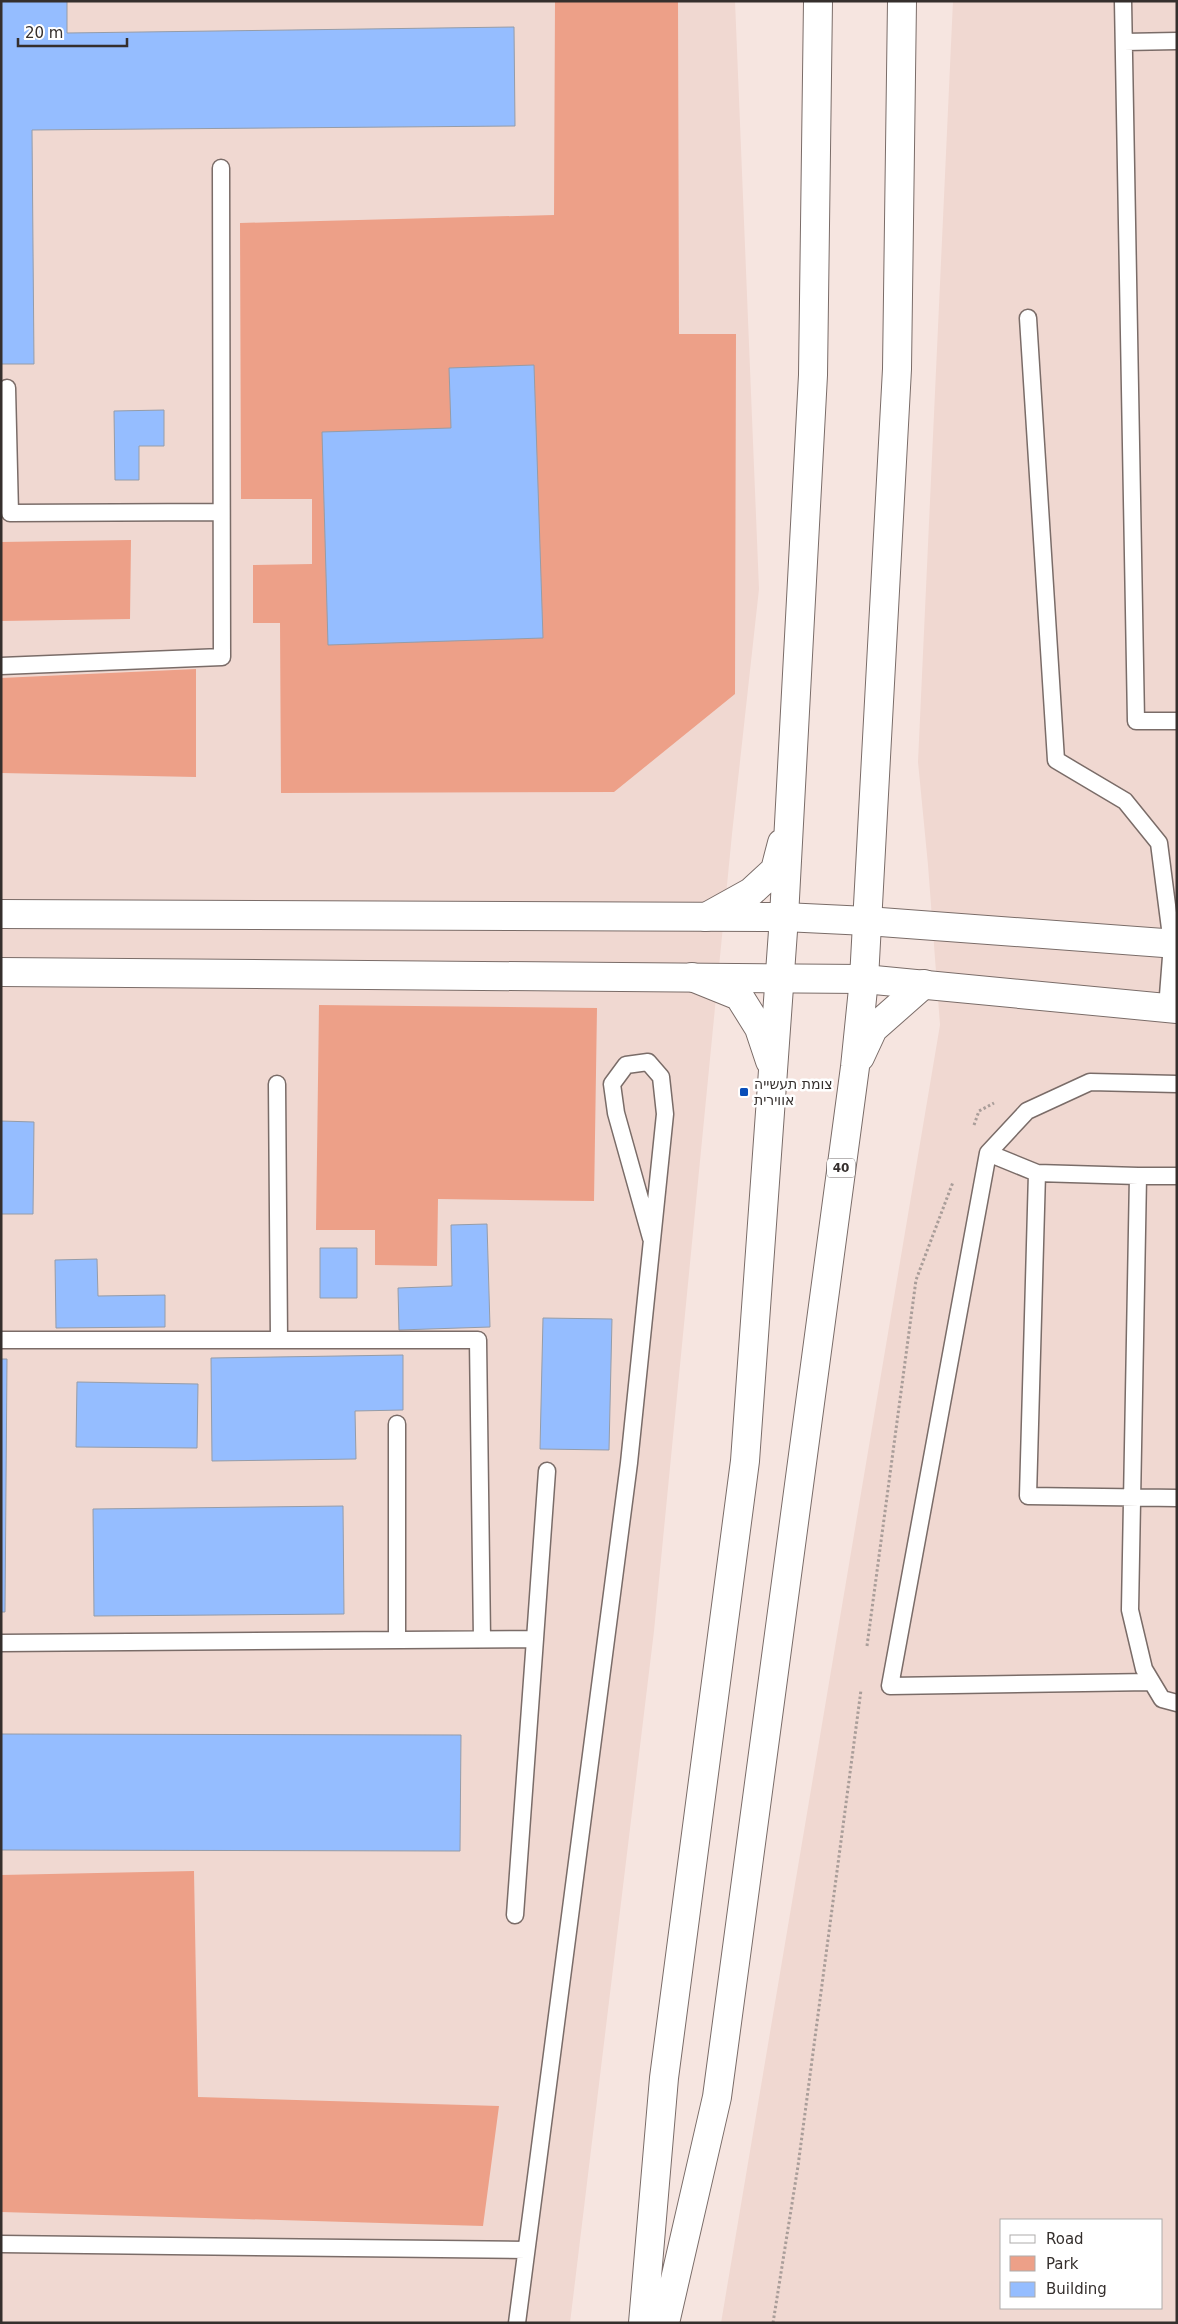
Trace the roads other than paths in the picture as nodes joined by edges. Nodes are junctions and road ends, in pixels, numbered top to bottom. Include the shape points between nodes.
1 (818, 1) edge
2 (902, 1) edge
3 (1123, 1) edge
4 (1177, 41) edge
5 (1124, 42) junction
6 (221, 168) dead end
7 (1028, 318) dead end
8 (7, 388) dead end
9 (221, 512) junction
10 (1, 666) edge
11 (1177, 720) edge
12 (790, 815) junction
13 (1, 914) edge
14 (706, 917) junction
15 (784, 917) junction
16 (867, 921) junction
17 (1174, 944) edge
18 (1, 972) edge
19 (692, 977) junction
20 (780, 978) junction
21 (864, 979) junction
22 (924, 984) junction
23 (1172, 1008) edge
24 (855, 1067) junction
25 (773, 1070) junction
26 (277, 1084) dead end
27 (1177, 1084) edge
28 (988, 1153) junction
29 (1037, 1173) junction
30 (1138, 1176) junction
31 (1177, 1176) edge
32 (651, 1238) junction
33 (1, 1340) edge
34 (279, 1340) junction
35 (397, 1424) dead end
36 (547, 1471) dead end
37 (1133, 1498) junction
38 (1177, 1498) edge
39 (534, 1639) junction
40 (397, 1640) junction
41 (482, 1640) junction
42 (1, 1643) edge
43 (1151, 1682) junction
44 (1177, 1703) edge
45 (515, 1915) dead end
46 (1, 2244) edge
47 (526, 2250) junction
48 (517, 2323) edge
49 (643, 2323) edge
50 (665, 2323) edge

1 - 12 main road via 814,375
2 - 16 main road, 40 via 897,369
3 - 5 lane
4 - 5 lane
5 - 11 lane via 1136,721
6 - 9 lane
7 - 17 lane via 1056,760 1125,801 1159,843
8 - 9 lane via 10,513
9 - 10 lane via 222,657
12 - 14 main road via 775,870 751,892
12 - 15 main road
13 - 14 main road
14 - 15 main road
15 - 16 main road
15 - 20 main road
16 - 17 main road
16 - 21 main road, 40
17 - 23 lane
18 - 19 main road
19 - 20 main road
19 - 25 main road via 739,996 759,1028
20 - 21 main road
20 - 25 main road
21 - 22 main road
21 - 24 main road, 40
22 - 23 main road
22 - 24 main road via 873,1029
24 - 50 main road, 40 via 717,2097
25 - 49 main road via 745,1461 664,2078
26 - 34 lane
27 - 28 lane via 1090,1082 1027,1111
28 - 29 lane
28 - 43 lane via 890,1686
29 - 30 lane
29 - 37 lane via 1028,1496
30 - 31 lane
30 - 37 lane
32 - 32 lane via 616,1113 612,1084 626,1065 648,1062 661,1077 665,1114
32 - 47 lane via 629,1463
33 - 34 lane
34 - 41 lane via 478,1340
35 - 40 lane
36 - 39 lane
37 - 38 lane
37 - 43 lane via 1130,1610 1144,1669
39 - 41 lane
39 - 45 lane
40 - 41 lane
40 - 42 lane
43 - 44 lane via 1162,1699
46 - 47 lane
47 - 48 lane

